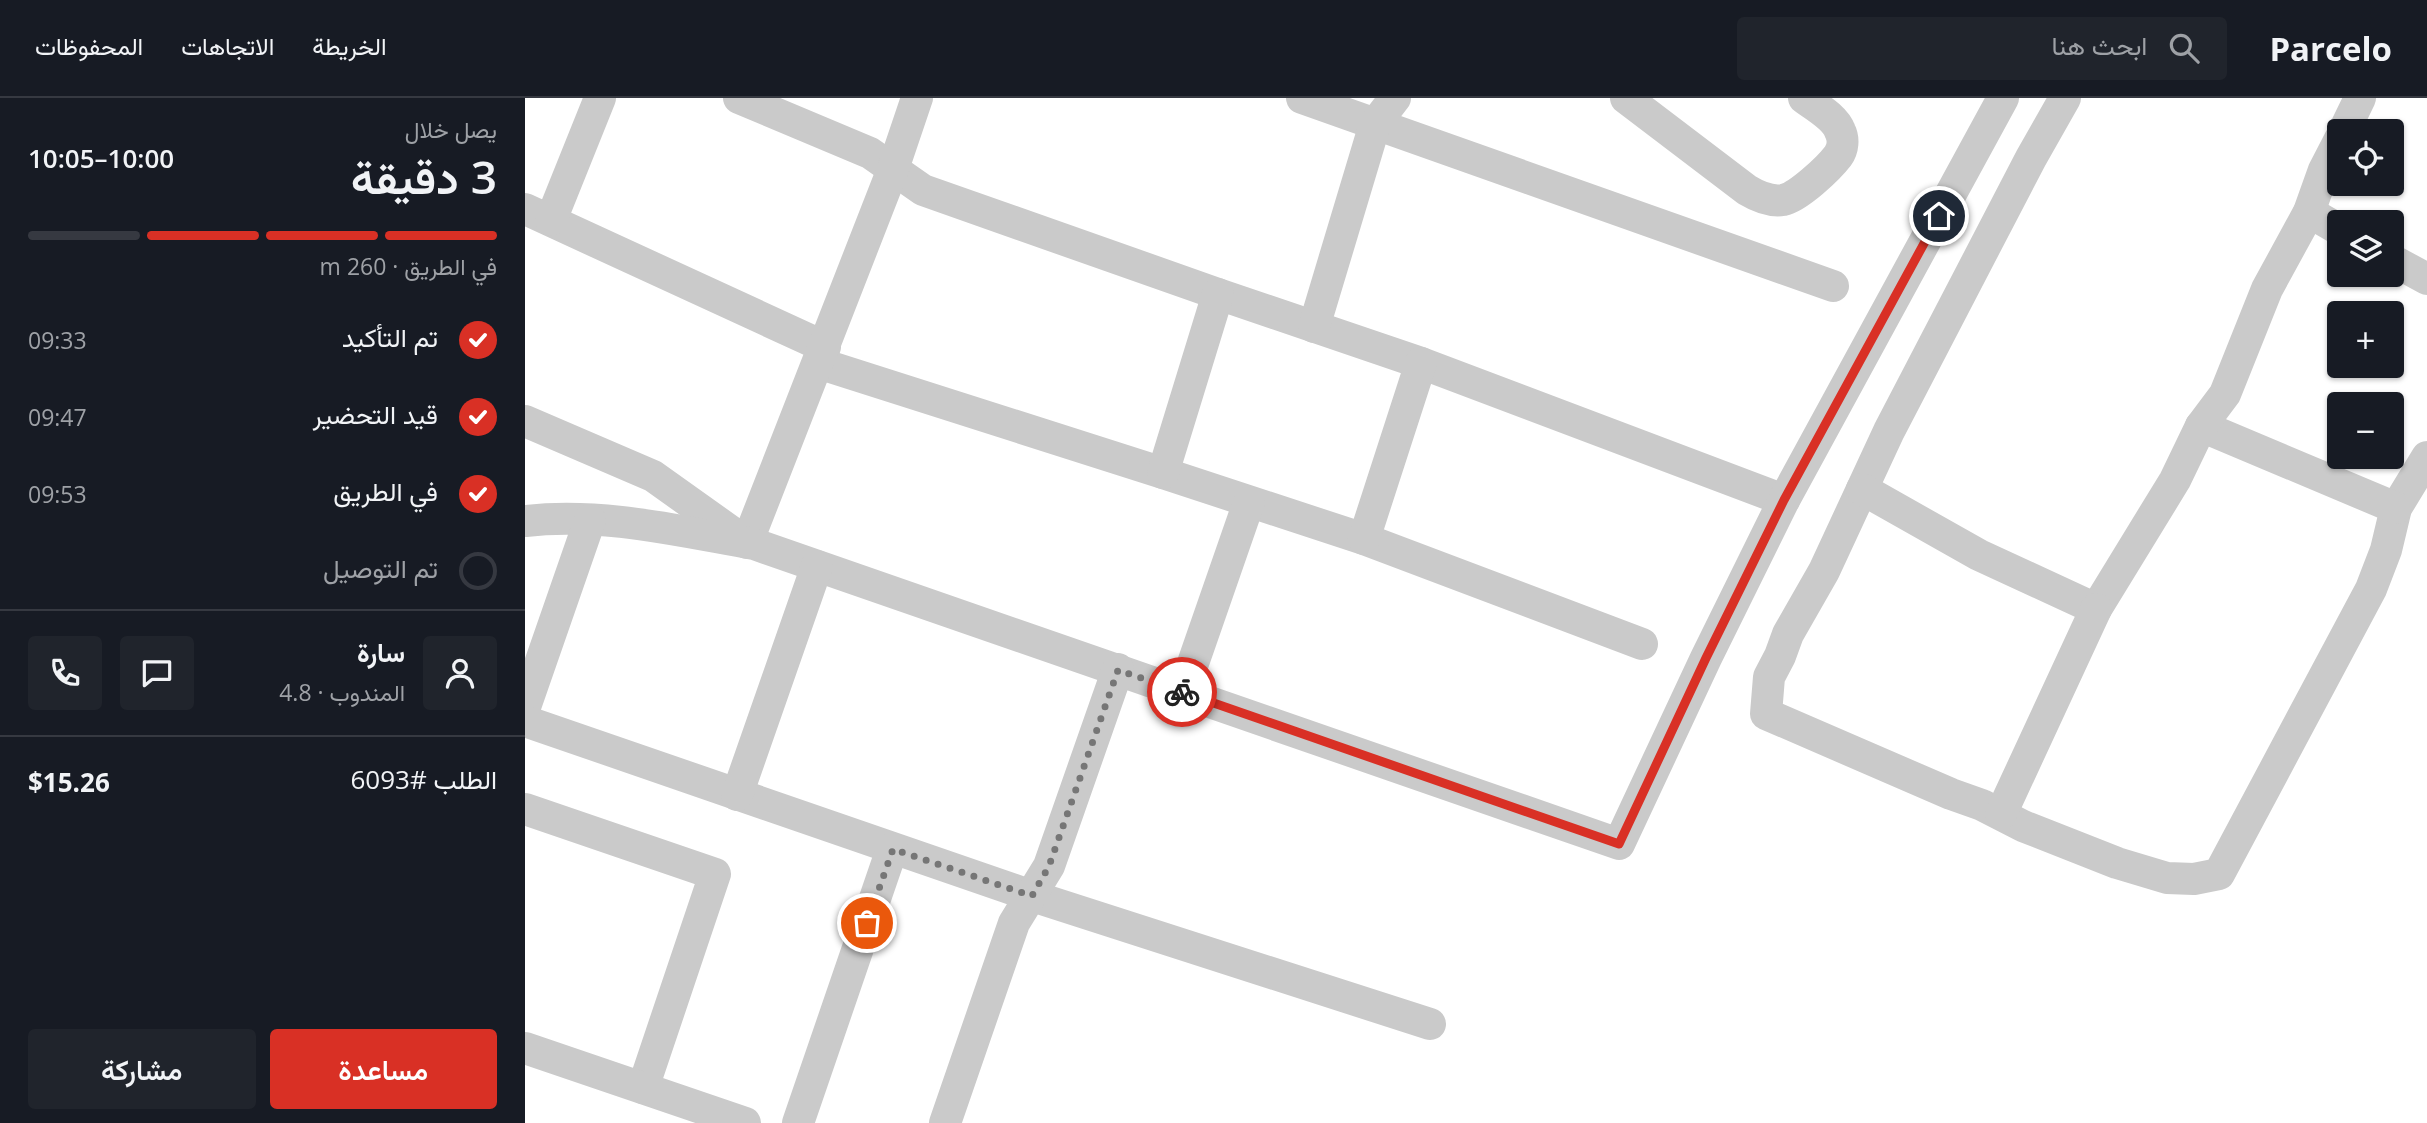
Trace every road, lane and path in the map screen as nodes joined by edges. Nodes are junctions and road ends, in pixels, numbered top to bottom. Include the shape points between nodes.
1 (600, 98) edge
2 (739, 98) edge
3 (917, 98) edge
4 (1302, 98) edge
5 (1395, 98) edge
6 (1626, 98) edge
7 (1804, 98) edge
8 (2003, 98) edge
9 (2065, 98) edge
10 (2360, 98) edge
11 (2350, 119) edge
12 (1375, 124) junction
13 (2327, 164) edge
14 (893, 169) junction
15 (2309, 212) junction
16 (538, 215) edge
17 (2327, 222) edge
18 (2404, 267) edge
19 (2427, 279) edge
20 (1833, 286) dead end
21 (1218, 294) junction
22 (1314, 327) junction
23 (821, 355) junction
24 (1421, 363) junction
25 (525, 421) edge
26 (2201, 426) junction
27 (2427, 457) edge
28 (1163, 472) junction
29 (1862, 489) junction
30 (1784, 500) junction
31 (1249, 502) junction
32 (2396, 508) junction
33 (590, 520) junction
34 (525, 521) edge
35 (1364, 539) junction
36 (747, 543) junction
37 (817, 566) junction
38 (2096, 609) junction
39 (1642, 644) dead end
40 (1118, 670) junction
41 (1183, 692) junction
42 (525, 707) edge
43 (525, 721) edge
44 (737, 795) junction
45 (525, 808) edge
46 (2001, 814) junction
47 (893, 849) junction
48 (1032, 896) junction
49 (1430, 1024) dead end
50 (525, 1048) edge
51 (643, 1088) junction
52 (745, 1123) edge
53 (798, 1123) edge
54 (945, 1123) edge

1 - 16 street
2 - 14 street via 870,153
3 - 14 street
4 - 12 street
5 - 12 street
6 - 7 street via 1747,190 1780,201 1803,189 1842,149 1836,124
8 - 30 street
9 - 29 street
10 - 11 street
12 - 20 street
12 - 22 street
13 - 15 street
14 - 21 street via 923,190
14 - 23 street
15 - 17 street
15 - 26 street via 2267,289 2225,394
16 - 23 street
18 - 19 street
21 - 22 street
21 - 28 street
22 - 24 street
23 - 28 street
23 - 36 street
24 - 30 street
24 - 35 street
25 - 36 street via 653,476
26 - 32 street
26 - 38 street via 2175,480
27 - 32 street
28 - 31 street
29 - 38 street via 1979,555
29 - 46 street via 1769,677 1766,714
30 - 41 street via 1619,844
31 - 35 street
31 - 41 street
32 - 46 street via 2371,589 2219,874 2167,878 2117,863
33 - 34 street
33 - 36 street via 687,530
33 - 42 street
35 - 39 street
36 - 37 street
37 - 40 street
37 - 44 street
38 - 46 street
40 - 41 street
40 - 48 street via 1049,866
43 - 44 street
44 - 47 street
45 - 51 street via 715,874
47 - 48 street
47 - 53 street
48 - 49 street
48 - 54 street via 1013,923
50 - 51 street
51 - 52 street

